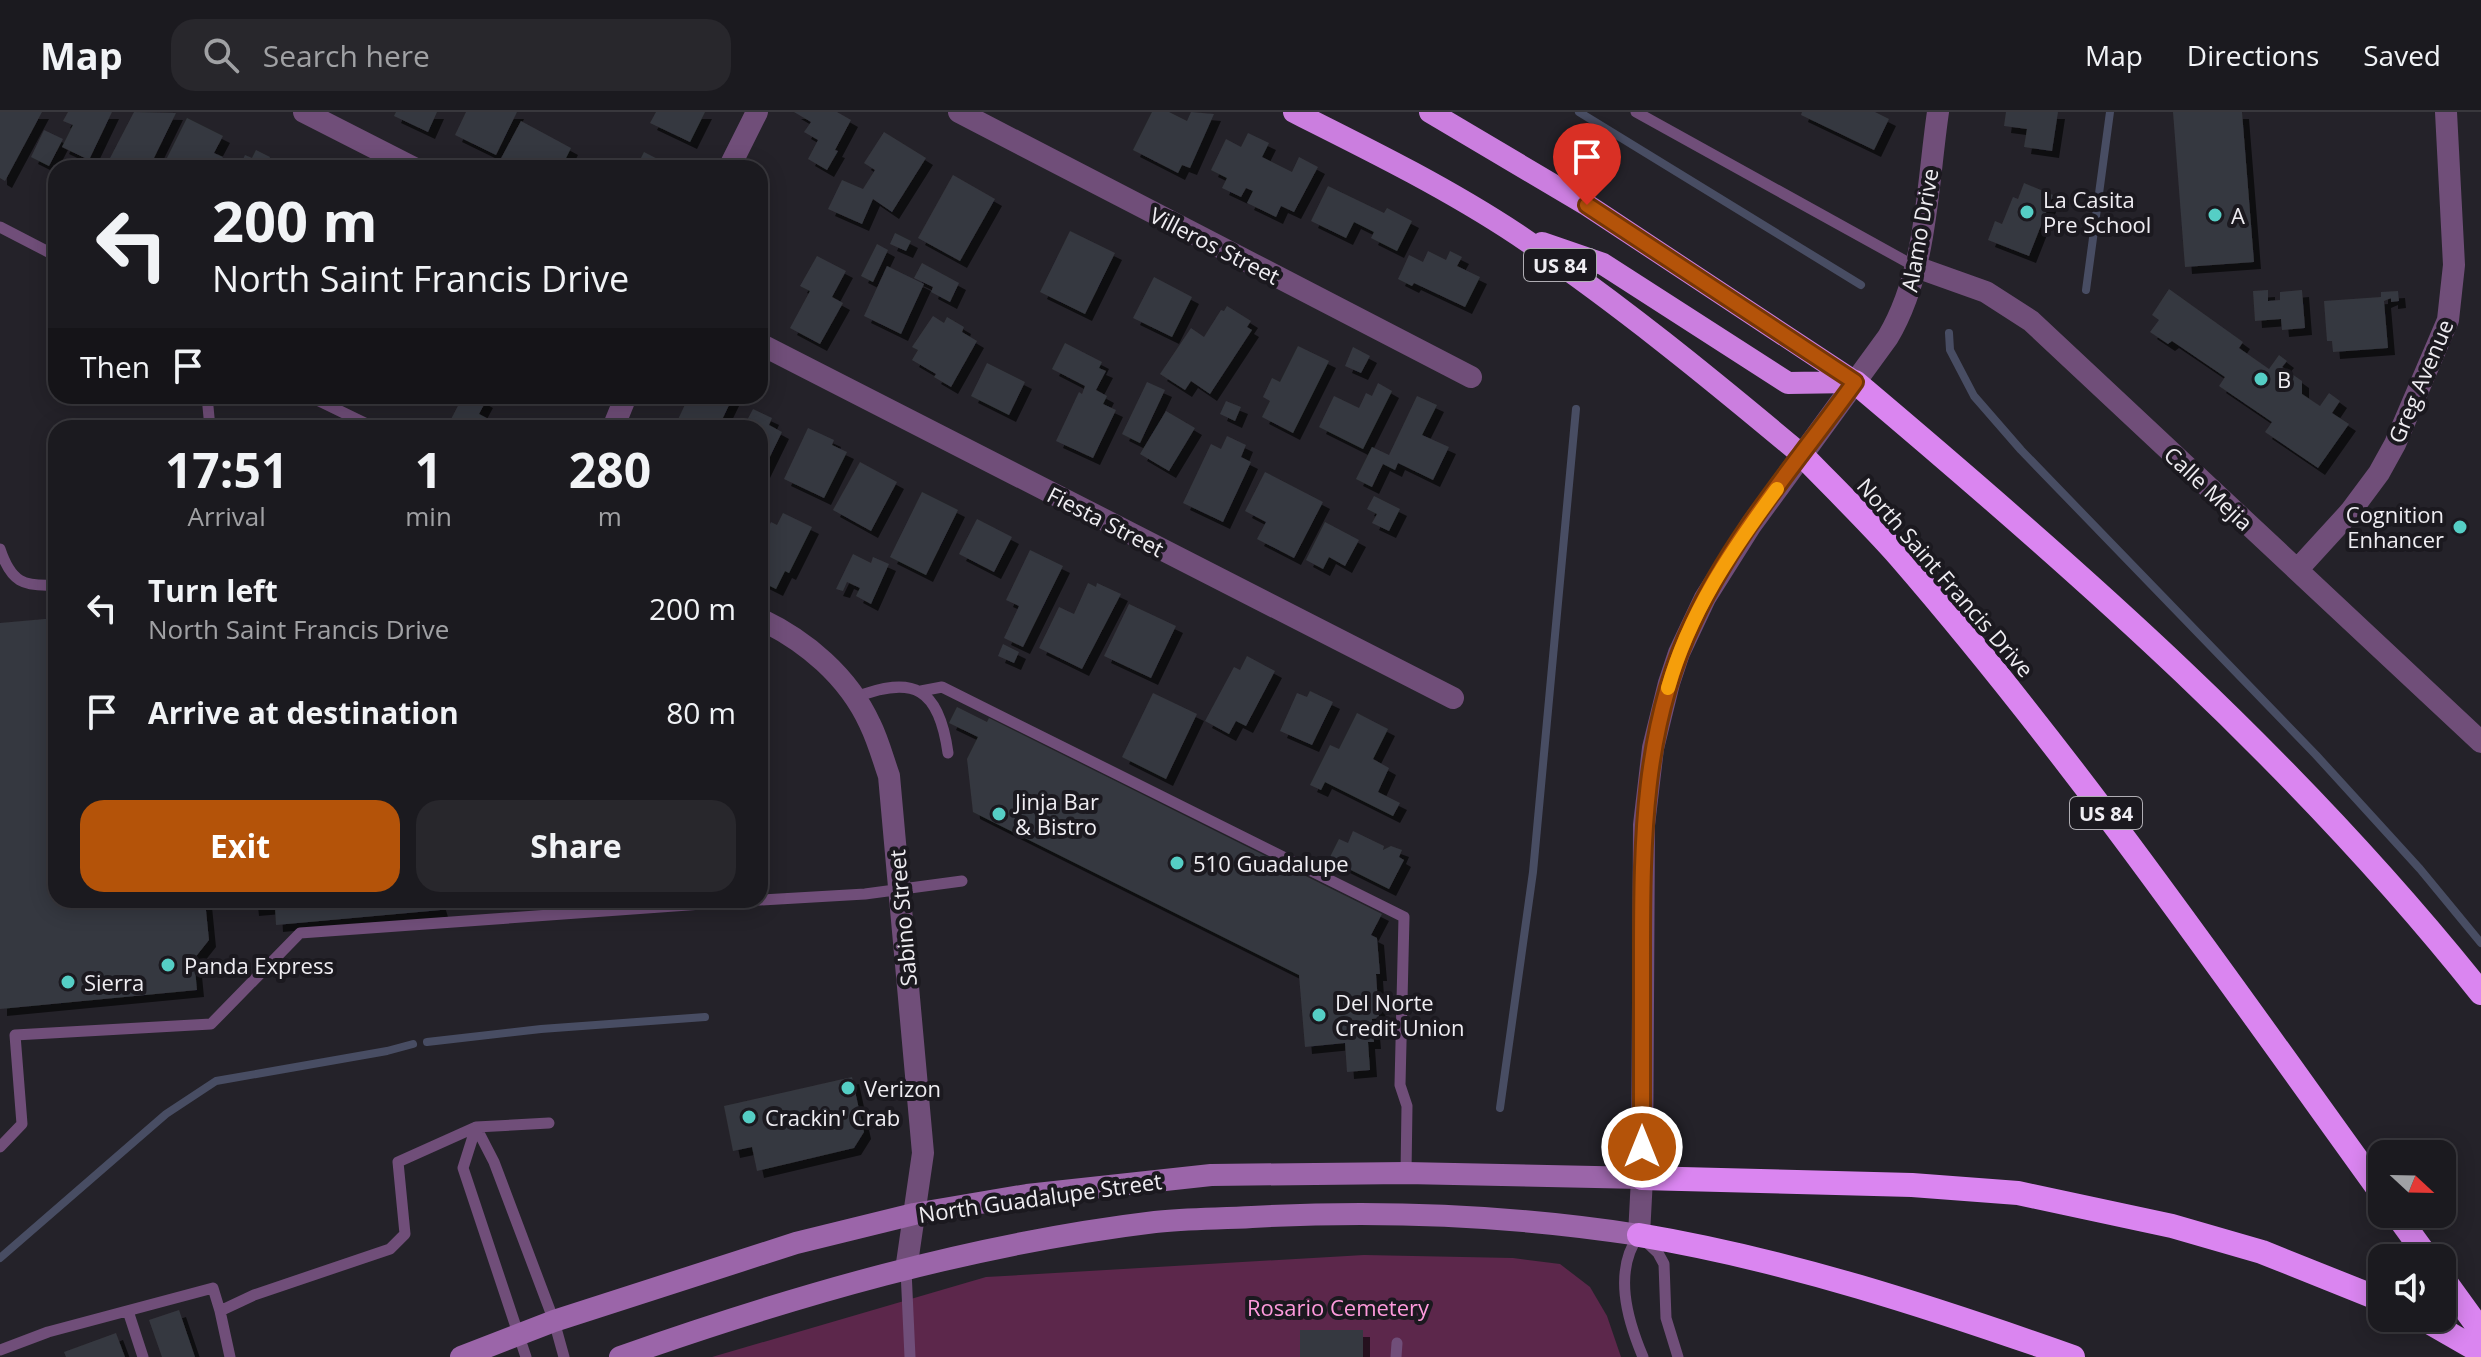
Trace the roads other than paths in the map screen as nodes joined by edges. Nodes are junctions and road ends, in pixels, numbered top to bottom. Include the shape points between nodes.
1 (304, 112) edge
2 (757, 112) edge
3 (959, 112) edge
4 (1294, 112) edge
5 (1430, 112) edge
6 (1636, 112) edge
7 (1938, 112) edge
8 (2446, 112) edge
9 (398, 160) edge
10 (733, 160) edge
11 (0, 227) edge
12 (1516, 234) junction
13 (48, 252) edge
14 (1916, 267) junction
15 (768, 348) edge
16 (1471, 377) dead end
17 (1855, 382) junction
18 (326, 404) edge
19 (358, 420) edge
20 (1802, 455) junction
21 (0, 549) edge
22 (2297, 570) junction
23 (48, 585) edge
24 (768, 623) edge
25 (921, 691) junction
26 (1453, 698) dead end
27 (854, 699) junction
28 (2481, 742) edge
29 (948, 753) dead end
30 (962, 881) dead end
31 (899, 890) junction
32 (768, 899) edge
33 (648, 908) edge
34 (2481, 993) edge
35 (549, 1123) dead end
36 (476, 1127) junction
37 (0, 1147) edge
38 (1406, 1173) junction
39 (2368, 1175) edge
40 (1642, 1178) junction
41 (914, 1214) junction
42 (1639, 1235) junction
43 (906, 1270) junction
44 (2368, 1294) edge
45 (2456, 1296) edge
46 (128, 1311) junction
47 (220, 1311) junction
48 (554, 1321) junction
49 (2481, 1331) edge
50 (2446, 1332) edge
51 (516, 1335) junction
52 (1397, 1343) dead end
53 (4, 1352) edge
54 (2481, 1352) edge
55 (143, 1357) edge
56 (230, 1357) edge
57 (461, 1357) edge
58 (526, 1357) edge
59 (564, 1357) edge
60 (620, 1357) edge
61 (910, 1357) edge
62 (1396, 1357) edge
63 (1643, 1357) edge
64 (1678, 1357) edge
65 (2073, 1357) edge

1 - 9 street
2 - 10 street
3 - 16 street, Villeros Street
4 - 12 highway, North Saint Francis Drive / US 84 via 1415,173
5 - 17 highway, US 84 via 1587,205
6 - 14 lane
7 - 14 street, Alamo Drive
8 - 22 street, Greg Avenue via 2454,265 2448,320 2379,473
11 - 13 lane
12 - 17 highway via 1603,264 1788,383
12 - 20 highway, North Saint Francis Drive / US 84 via 1609,299
14 - 17 street, Alamo Drive via 1893,329
14 - 22 street, Calle Mejia via 1986,292 2031,321
15 - 26 street, Fiesta Street
17 - 20 street, Alamo Drive
17 - 34 highway, US 84 via 2136,625 2294,781
18 - 19 lane
20 - 39 highway, North Saint Francis Drive / US 84 via 1896,553 2118,828
20 - 40 street, Alamo Drive via 1734,548 1705,598 1679,653 1658,726 1644,825
21 - 23 lane via 12,575 24,584
22 - 28 street, Calle Mejia
24 - 27 street, Sabino Street via 805,645 834,671
25 - 27 lane via 900,685
25 - 29 lane via 938,714
25 - 38 lane via 942,687 1404,917 1400,1085 1407,1106
27 - 31 street, Sabino Street via 869,722 889,776
30 - 31 lane
31 - 32 lane
31 - 41 street, Sabino Street via 923,1153
33 - 37 lane via 300,933 211,1024 15,1035 22,1124
35 - 36 lane
36 - 47 lane via 398,1162 405,1234 390,1249
36 - 48 lane
36 - 51 lane via 463,1168
38 - 40 main road, North Guadalupe Street
38 - 41 main road, North Guadalupe Street via 1211,1175 1027,1195
40 - 42 street, Alamo Drive
40 - 44 highway via 2018,1193 2172,1226 2262,1252
41 - 43 street, Sabino Street
41 - 48 main road, North Guadalupe Street via 796,1243
42 - 43 main road, North Guadalupe Street via 1524,1220 1333,1213 1157,1222 1025,1243
42 - 63 lane via 1626,1258 1624,1284
42 - 64 lane via 1664,1264 1666,1318
42 - 65 highway via 1822,1275
43 - 60 main road, North Guadalupe Street
43 - 61 lane
45 - 49 highway
46 - 47 lane via 213,1288
46 - 53 lane via 48,1332
46 - 55 lane
47 - 56 lane
48 - 51 main road, North Guadalupe Street
48 - 59 lane
50 - 54 highway
51 - 57 main road, North Guadalupe Street
51 - 58 lane
52 - 62 lane

